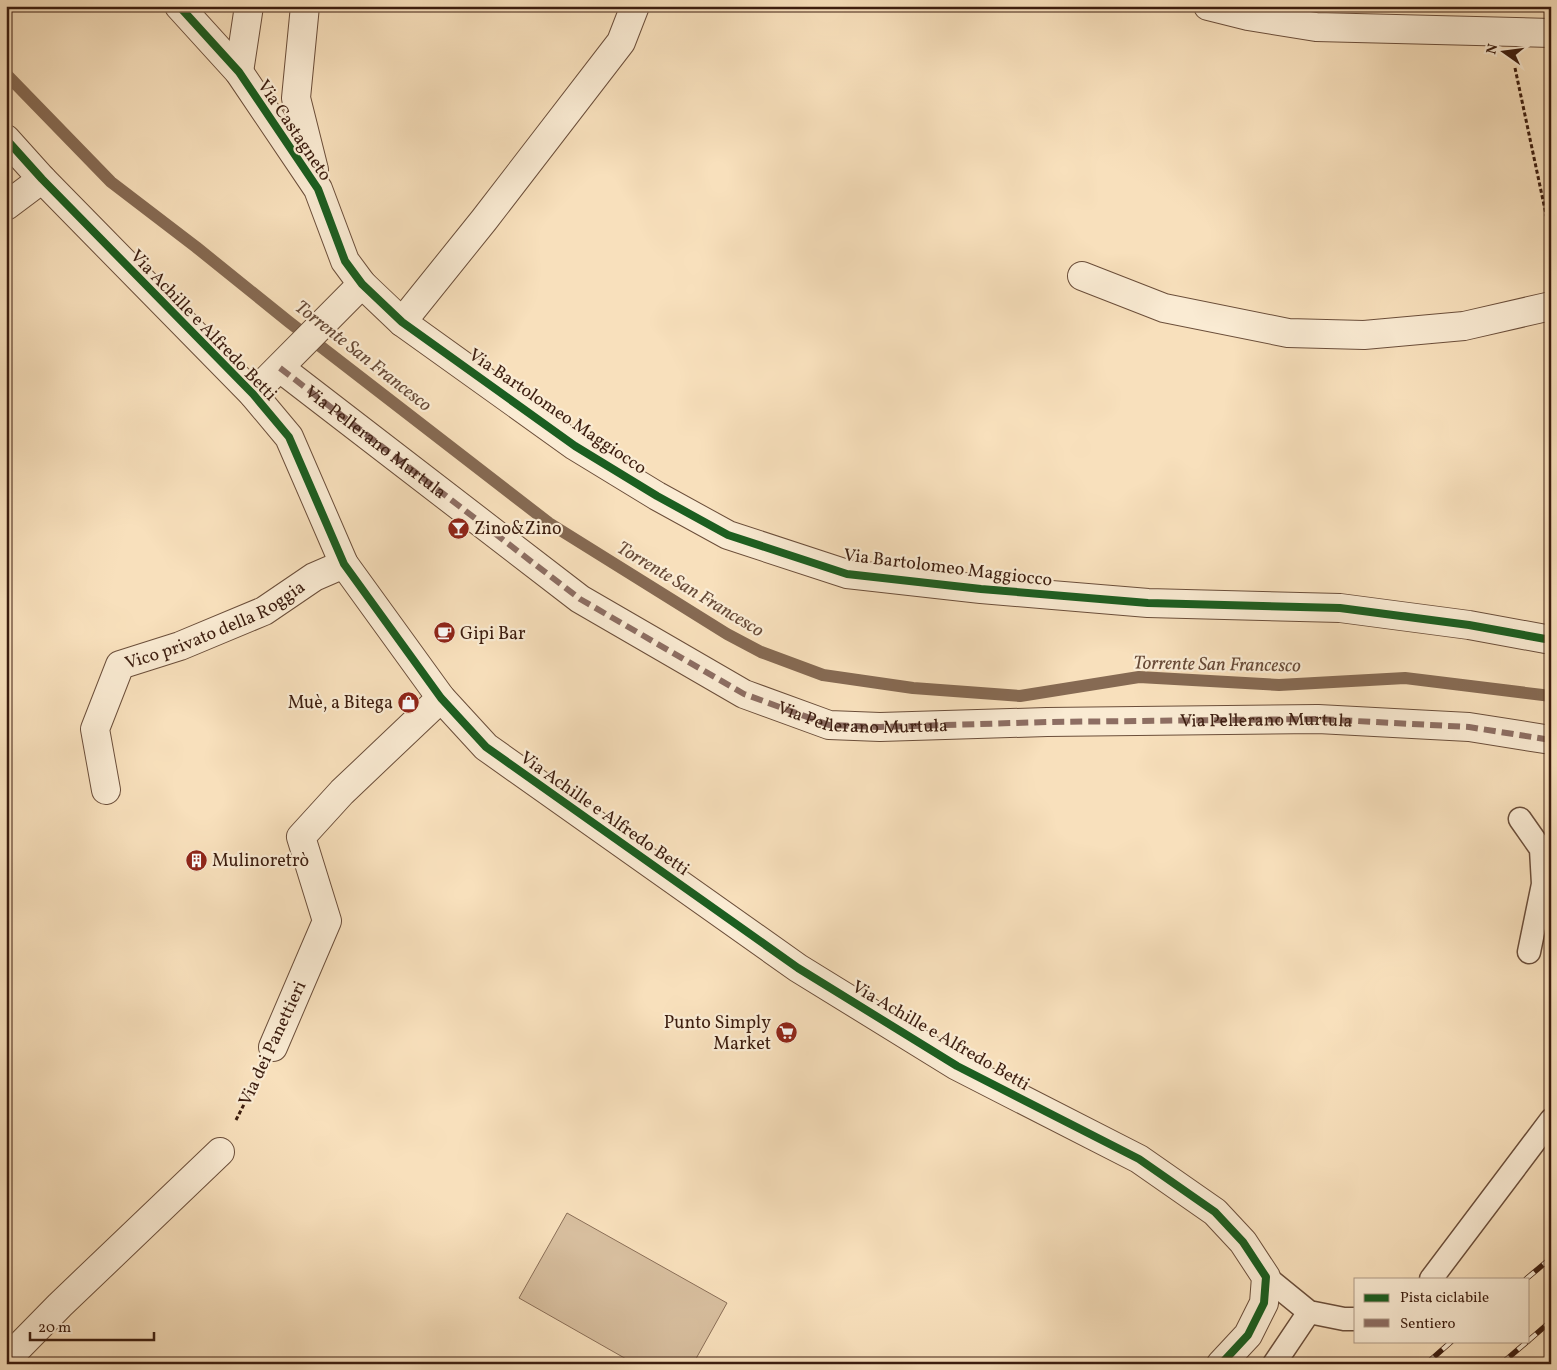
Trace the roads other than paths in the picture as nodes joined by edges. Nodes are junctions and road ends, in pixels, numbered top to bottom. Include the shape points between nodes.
1 (179, 6) edge
2 (249, 6) edge
3 (305, 6) edge
4 (635, 6) edge
5 (1208, 6) edge
6 (1551, 33) edge
7 (239, 72) junction
8 (6, 140) edge
9 (42, 179) junction
10 (318, 189) junction
11 (6, 206) edge
12 (1082, 276) dead end
13 (356, 290) junction
14 (1551, 306) edge
15 (402, 322) junction
16 (280, 368) junction
17 (253, 394) junction
18 (344, 564) junction
19 (1551, 640) edge
20 (441, 698) junction
21 (1551, 740) edge
22 (106, 790) dead end
23 (1520, 819) dead end
24 (1529, 952) dead end
25 (272, 1047) road end
26 (1551, 1120) edge
27 (220, 1152) road end
28 (1266, 1277) junction
29 (1432, 1278) edge
30 (1309, 1312) junction
31 (1354, 1318) edge
32 (6, 1360) edge
33 (1221, 1364) edge
34 (1274, 1364) edge

1 - 7 street, Via Castagneto
2 - 7 street
3 - 10 street via 296,98
4 - 15 street via 621,42
5 - 6 street via 1316,28
7 - 10 street, Via Castagneto
8 - 9 street, Via Achille e Alfredo Betti
9 - 11 street
9 - 17 street, Via Achille e Alfredo Betti
10 - 13 street, Via Castagneto
12 - 14 street via 1164,308 1288,333 1364,335 1464,326
13 - 15 street, Via Bartolomeo Maggiocco
13 - 16 street
15 - 19 street, Via Bartolomeo Maggiocco via 575,446 657,496 728,535 847,574 1148,603 1340,608 1469,625
16 - 17 street
16 - 21 street, Via Pellerano Murtula via 580,599 744,694 829,725 880,727 1318,719 1468,727
17 - 18 street, Via Achille e Alfredo Betti via 289,437
18 - 20 street, Via Achille e Alfredo Betti
18 - 22 street, Vico privato della Roggia via 314,577 264,611 180,646 120,665 95,729
20 - 25 street, Via dei Panettieri via 342,792 301,836 327,921
20 - 28 street, Via Achille e Alfredo Betti via 486,747 798,968 957,1066 1139,1159 1215,1212 1243,1242
23 - 24 lane via 1541,849 1542,884
26 - 29 lane
27 - 32 street
28 - 30 lane
28 - 33 street via 1264,1303 1248,1335
30 - 31 lane
30 - 34 lane

